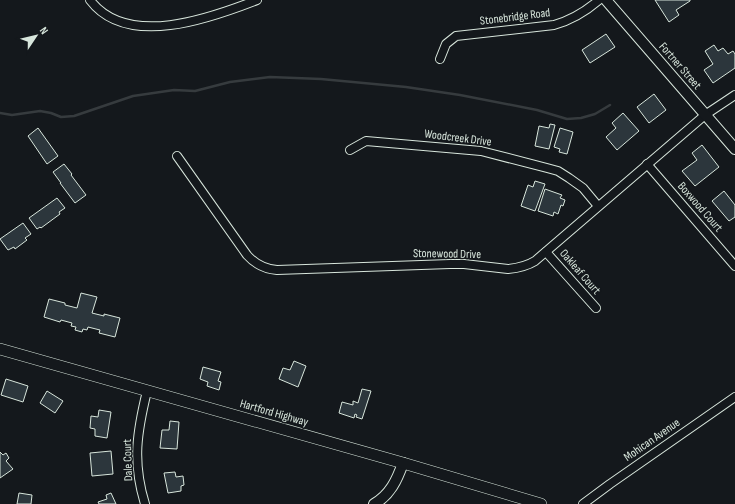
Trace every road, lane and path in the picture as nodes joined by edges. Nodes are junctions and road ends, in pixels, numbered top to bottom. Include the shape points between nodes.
1 (90, 0) edge
2 (257, 0) edge
3 (599, 0) edge
4 (606, 0) edge
5 (440, 59) dead end
6 (735, 96) edge
7 (705, 115) junction
8 (735, 149) edge
9 (350, 150) dead end
10 (177, 156) dead end
11 (647, 164) junction
12 (598, 206) junction
13 (546, 252) junction
14 (735, 266) edge
15 (596, 308) dead end
16 (0, 348) edge
17 (147, 391) junction
18 (735, 396) edge
19 (403, 463) junction
20 (145, 504) edge
21 (374, 504) edge
22 (541, 504) edge
23 (583, 504) edge

1 - 2 street via 113,18 145,26 188,23
3 - 5 street, Stonebridge Road via 581,14 554,25 456,36 446,44
4 - 7 street, Fortner Street
6 - 7 street, Stonewood Drive
7 - 8 street, Fortner Street
7 - 11 street, Stonewood Drive
9 - 12 street, Woodcreek Drive via 366,141 481,151 558,172 583,188
10 - 13 street, Stonewood Drive via 247,255 265,268 277,270 464,264 508,269 529,264
11 - 12 street, Stonewood Drive
11 - 14 street, Boxwood Court
12 - 13 street, Stonewood Drive
13 - 15 street, Oakleaf Court
16 - 17 main road, Hartford Highway
17 - 19 main road, Hartford Highway
17 - 20 street, Dale Court via 137,446 139,480
18 - 23 street, Mohican Avenue
19 - 21 street via 394,485
19 - 22 main road, Hartford Highway

